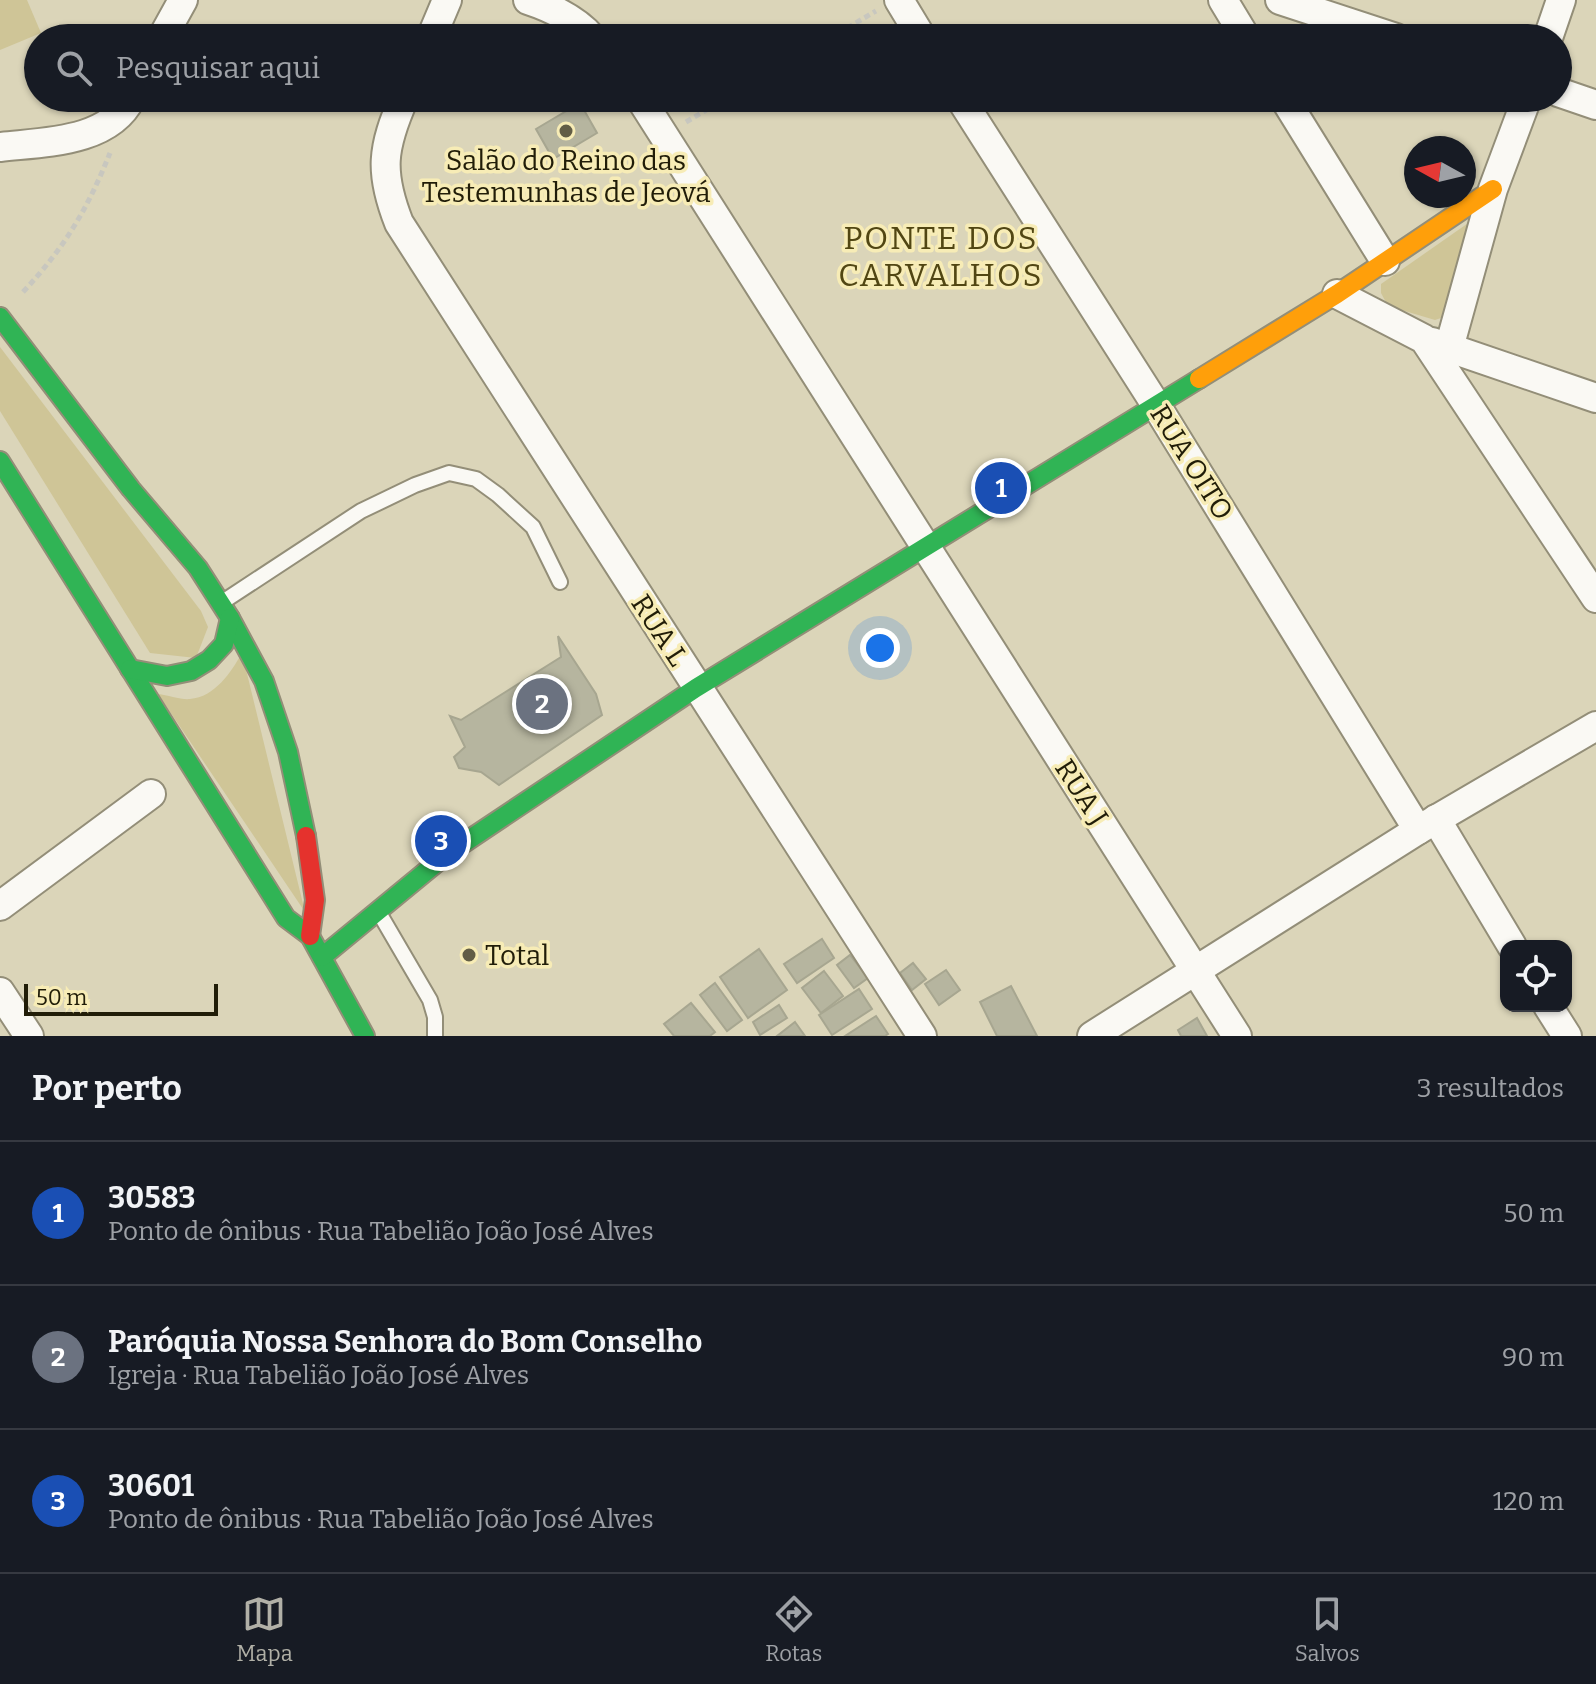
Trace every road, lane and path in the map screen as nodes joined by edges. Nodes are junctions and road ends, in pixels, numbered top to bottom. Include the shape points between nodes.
1 (183, 0) edge
2 (447, 0) edge
3 (528, 0) edge
4 (1223, 0) edge
5 (1280, 0) edge
6 (1561, 0) edge
7 (890, 4) edge
8 (170, 24) edge
9 (437, 24) edge
10 (578, 24) edge
11 (855, 24) edge
12 (909, 24) edge
13 (1238, 24) edge
14 (1353, 24) edge
15 (1553, 24) edge
16 (1572, 97) edge
17 (1596, 105) edge
18 (120, 112) edge
19 (125, 112) edge
20 (398, 112) edge
21 (649, 112) edge
22 (703, 112) edge
23 (969, 112) edge
24 (1293, 112) edge
25 (1522, 112) edge
26 (663, 135) junction
27 (0, 147) edge
28 (1493, 189) junction
29 (1385, 261) junction
30 (1337, 294) junction
31 (20, 295) dead end
32 (0, 317) edge
33 (1437, 344) junction
34 (1596, 398) edge
35 (1156, 405) junction
36 (0, 461) edge
37 (925, 548) junction
38 (560, 582) dead end
39 (1596, 598) edge
40 (225, 610) junction
41 (130, 669) junction
42 (696, 688) junction
43 (1596, 726) edge
44 (151, 794) dead end
45 (1427, 824) junction
46 (0, 906) edge
47 (378, 911) junction
48 (310, 936) junction
49 (1508, 940) edge
50 (322, 957) junction
51 (1197, 971) junction
52 (0, 992) edge
53 (1552, 1012) edge
54 (29, 1036) edge
55 (365, 1036) edge
56 (435, 1036) edge
57 (922, 1036) edge
58 (1092, 1036) edge
59 (1237, 1036) edge
60 (1567, 1036) edge

1 - 8 street
2 - 9 street
3 - 10 street
4 - 13 street
5 - 14 street
6 - 15 street
7 - 11 path
7 - 12 street
16 - 17 street
18 - 27 street via 93,131
19 - 31 path via 76,227
20 - 42 street, RUA L via 385,158 386,190 399,223
21 - 26 street, RUA J
22 - 26 path
23 - 35 street, RUA OITO
24 - 29 street
25 - 28 street
26 - 37 street, RUA J
28 - 29 main road
28 - 33 street
29 - 30 main road
30 - 33 street
30 - 35 main road
32 - 40 main road via 198,568
33 - 34 street
33 - 39 street
35 - 37 main road
35 - 45 street, RUA OITO
36 - 41 main road
37 - 42 main road
37 - 51 street, RUA J
38 - 40 lane via 533,527 476,479 449,473 361,511
40 - 41 main road via 224,644 209,660 167,676
40 - 48 main road via 264,681 288,752 315,900
41 - 48 main road via 286,918
42 - 47 main road via 446,855
42 - 57 street, RUA L
43 - 45 street
44 - 46 street
45 - 49 street, RUA OITO
45 - 51 street
47 - 50 main road
47 - 56 lane via 430,1000
48 - 50 main road
50 - 55 main road
51 - 58 street
51 - 59 street, RUA J
52 - 54 street
53 - 60 street

